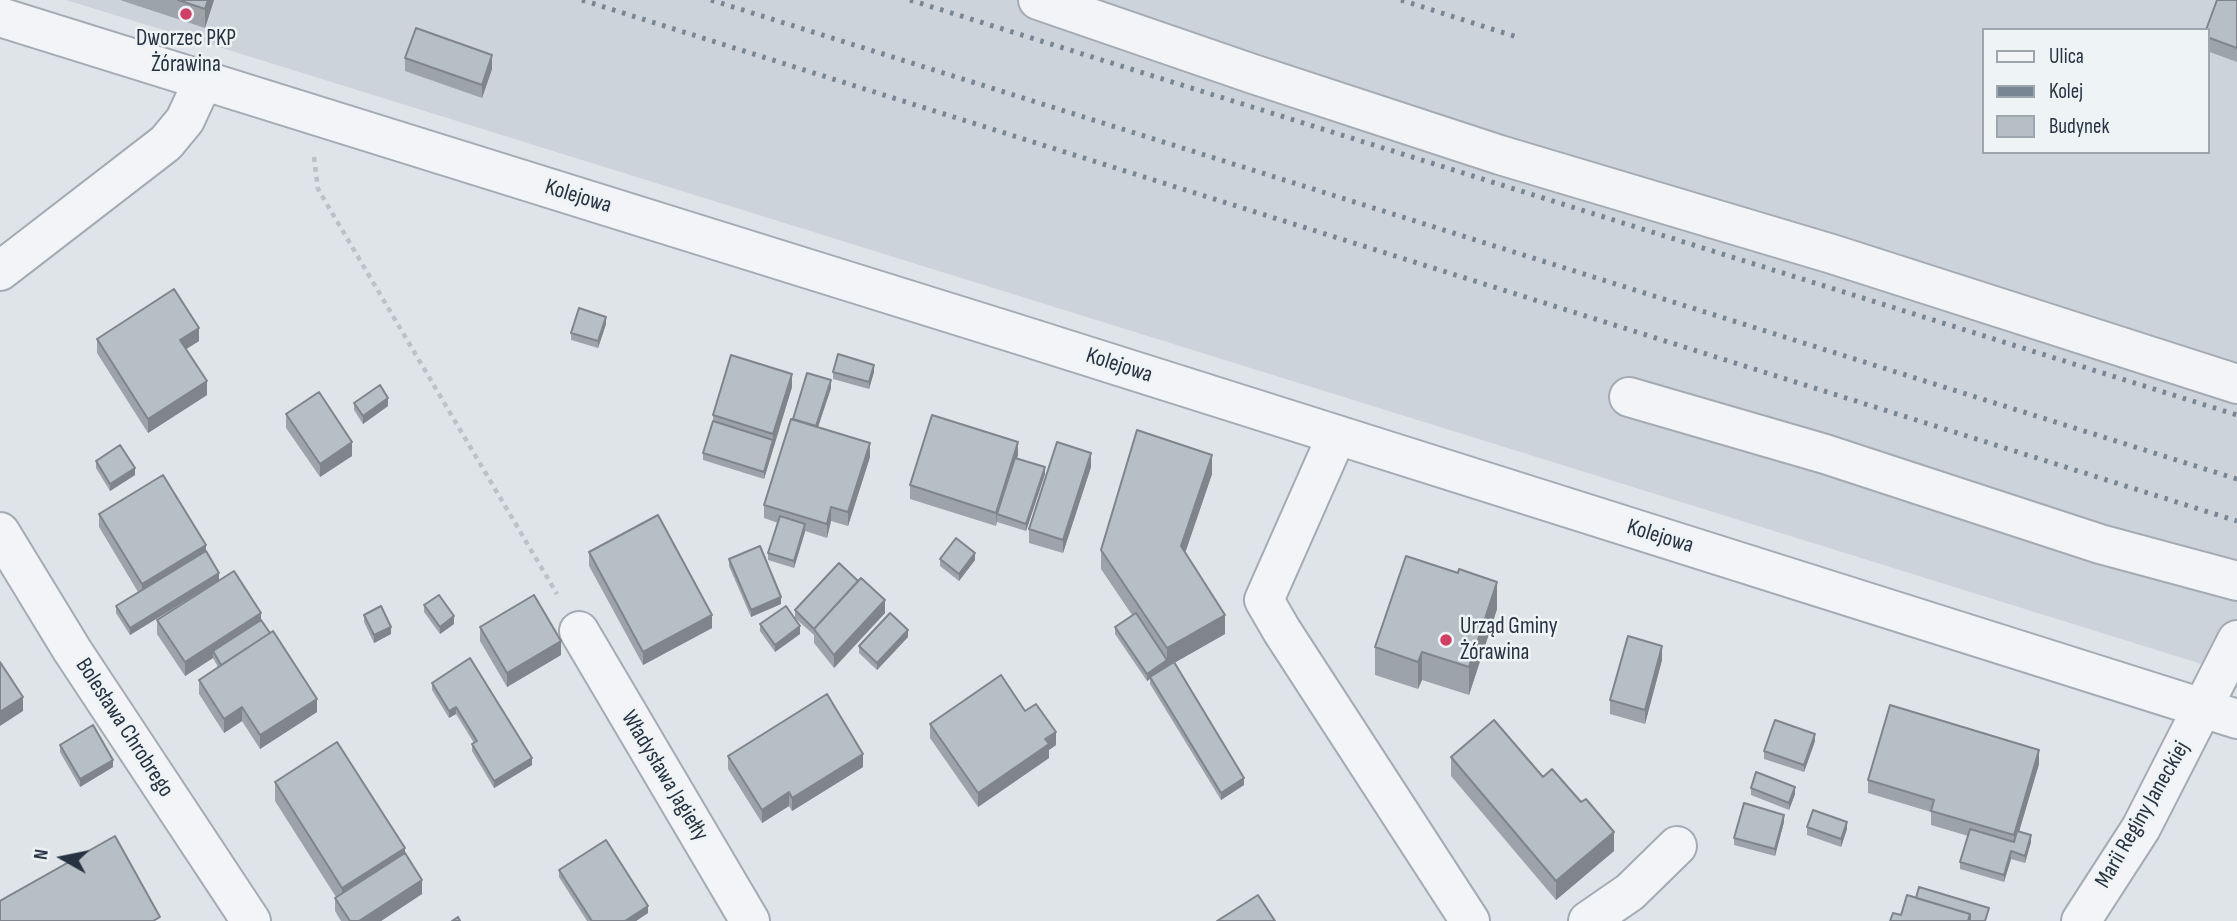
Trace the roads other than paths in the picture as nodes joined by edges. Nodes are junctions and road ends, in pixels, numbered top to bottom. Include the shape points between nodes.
1 (1038, 0) edge
2 (0, 17) edge
3 (204, 79) junction
4 (0, 271) edge
5 (2237, 384) edge
6 (1629, 397) dead end
7 (1337, 435) junction
8 (0, 532) edge
9 (2237, 581) edge
10 (579, 631) road end
11 (2237, 640) edge
12 (2220, 713) edge
13 (1677, 846) dead end
14 (1463, 918) edge
15 (251, 921) edge
16 (750, 921) edge
17 (1588, 921) edge
18 (2081, 921) edge

1 - 5 street via 1500,155 1832,254
2 - 3 street, Kolejowa
3 - 4 street via 185,120 166,144
3 - 7 street, Kolejowa
6 - 9 street via 1825,454 2100,544
7 - 12 street, Kolejowa
7 - 14 street via 1265,600
8 - 15 street, Bolesława Chrobrego
10 - 16 street, Władysława Jagiełły
11 - 12 street, Marii Reginy Janeckiej
12 - 18 street, Marii Reginy Janeckiej
13 - 17 street via 1630,892

